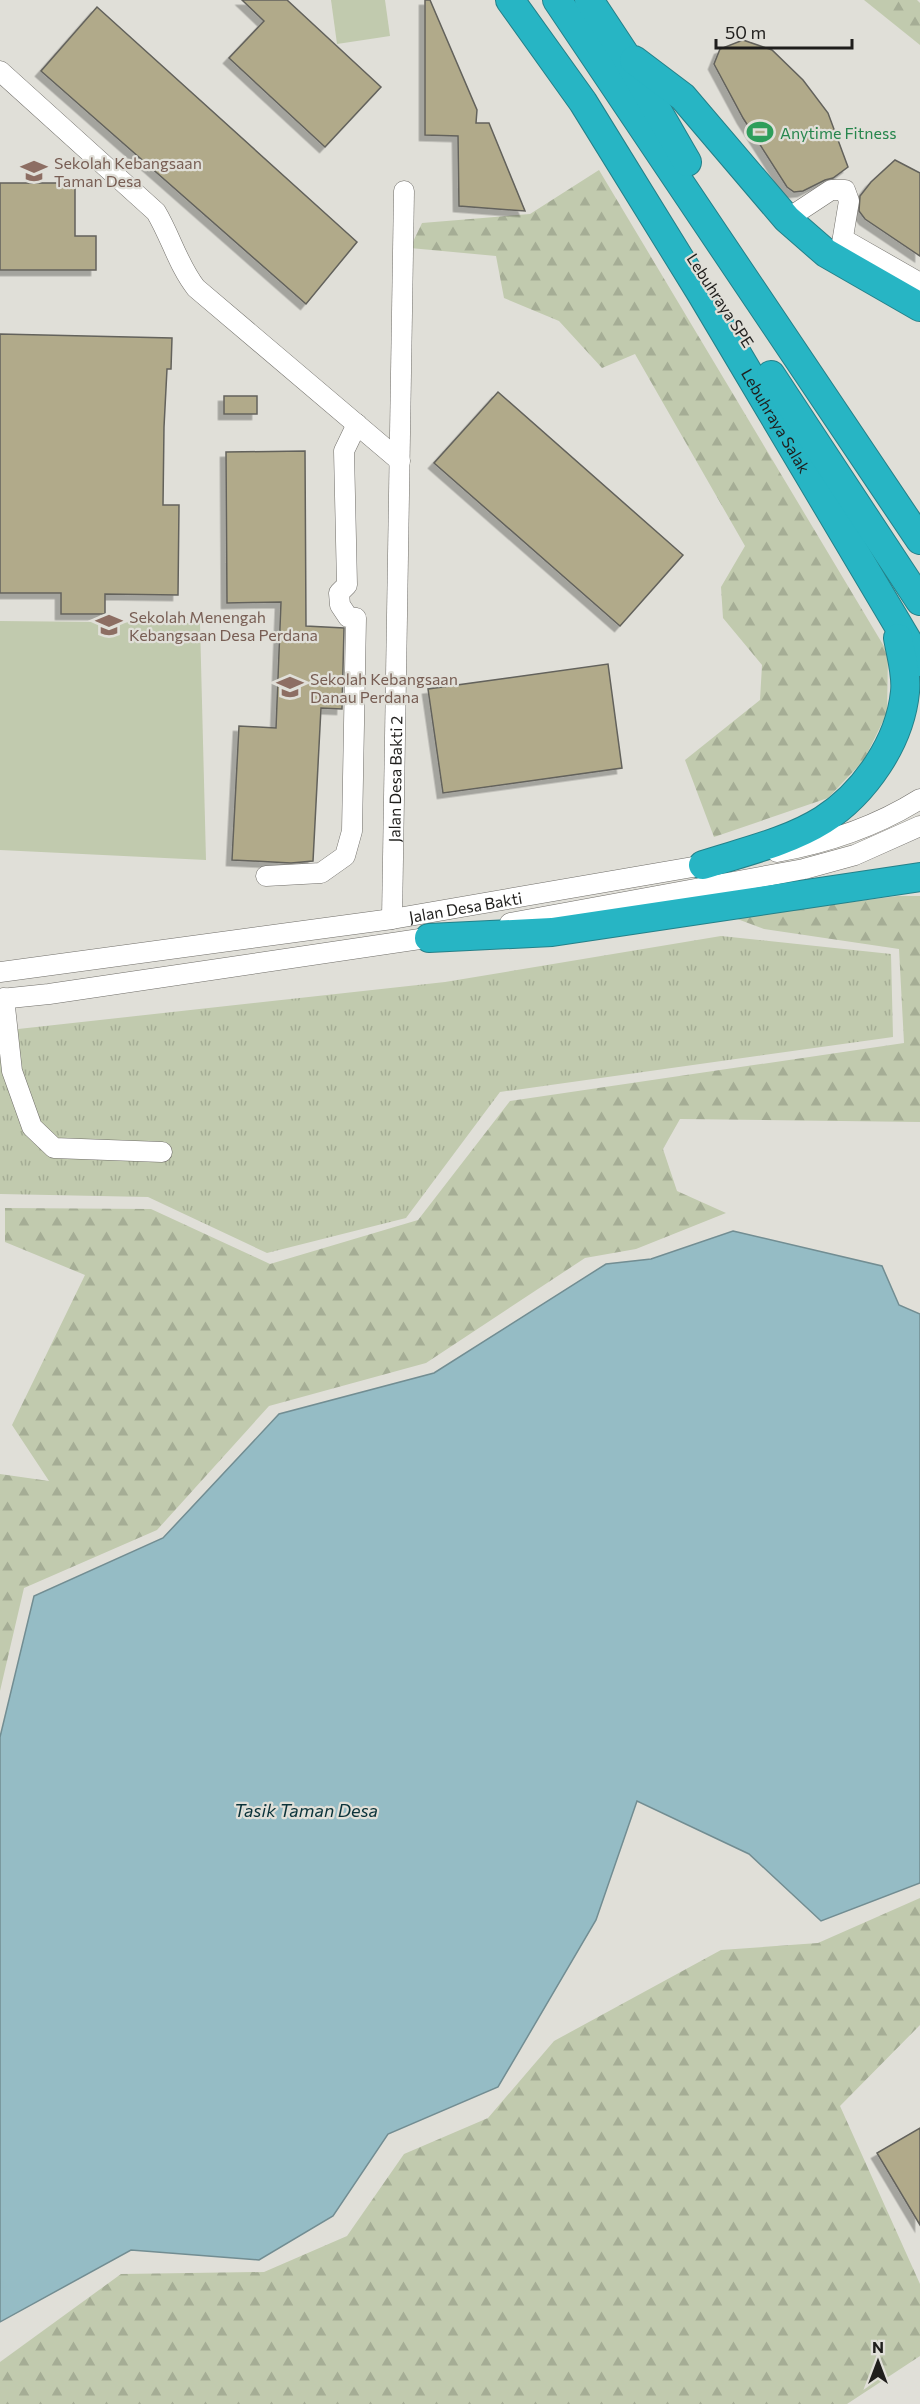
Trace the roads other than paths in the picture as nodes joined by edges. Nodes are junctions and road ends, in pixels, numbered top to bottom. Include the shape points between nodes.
1 (510, 0) edge
2 (523, 0) edge
3 (557, 0) edge
4 (589, 0) edge
5 (624, 53) junction
6 (0, 71) edge
7 (404, 191) dead end
8 (787, 219) junction
9 (841, 250) junction
10 (920, 283) edge
11 (920, 307) edge
12 (357, 424) junction
13 (400, 461) junction
14 (920, 529) edge
15 (920, 540) edge
16 (920, 601) edge
17 (891, 614) junction
18 (920, 662) edge
19 (920, 799) edge
20 (920, 826) edge
21 (703, 865) junction
22 (266, 876) dead end
23 (920, 877) edge
24 (392, 919) junction
25 (429, 938) junction
26 (0, 972) edge
27 (2, 999) edge
28 (162, 1152) dead end

1 - 17 highway, Lebuhraya Salak via 583,102
2 - 16 highway, Lebuhraya SPE
3 - 15 highway, Lebuhraya SPE
4 - 5 highway
5 - 8 highway via 682,97
5 - 14 highway via 698,181
6 - 12 street via 156,212 196,288
7 - 13 street, Jalan Desa Bakti 2
8 - 9 highway via 826,253
8 - 9 street via 831,190 845,190 849,201
9 - 10 street
9 - 11 highway
12 - 13 street
12 - 22 street via 344,451 346,585 339,593 340,605 348,617 356,618 352,831 345,856 321,873
13 - 24 street, Jalan Desa Bakti 2
17 - 18 highway, Lebuhraya Salak
17 - 21 highway via 905,691 900,716 880,763 844,804 823,820 792,836
19 - 21 street, Jalan Desa Bakti via 817,843
20 - 25 street, Jalan Desa Bakti via 855,855 804,869
21 - 24 street, Jalan Desa Bakti
23 - 25 highway via 552,932
24 - 26 street, Jalan Desa Bakti
25 - 27 street, Jalan Desa Bakti
27 - 28 street via 12,1071 32,1127 54,1148

